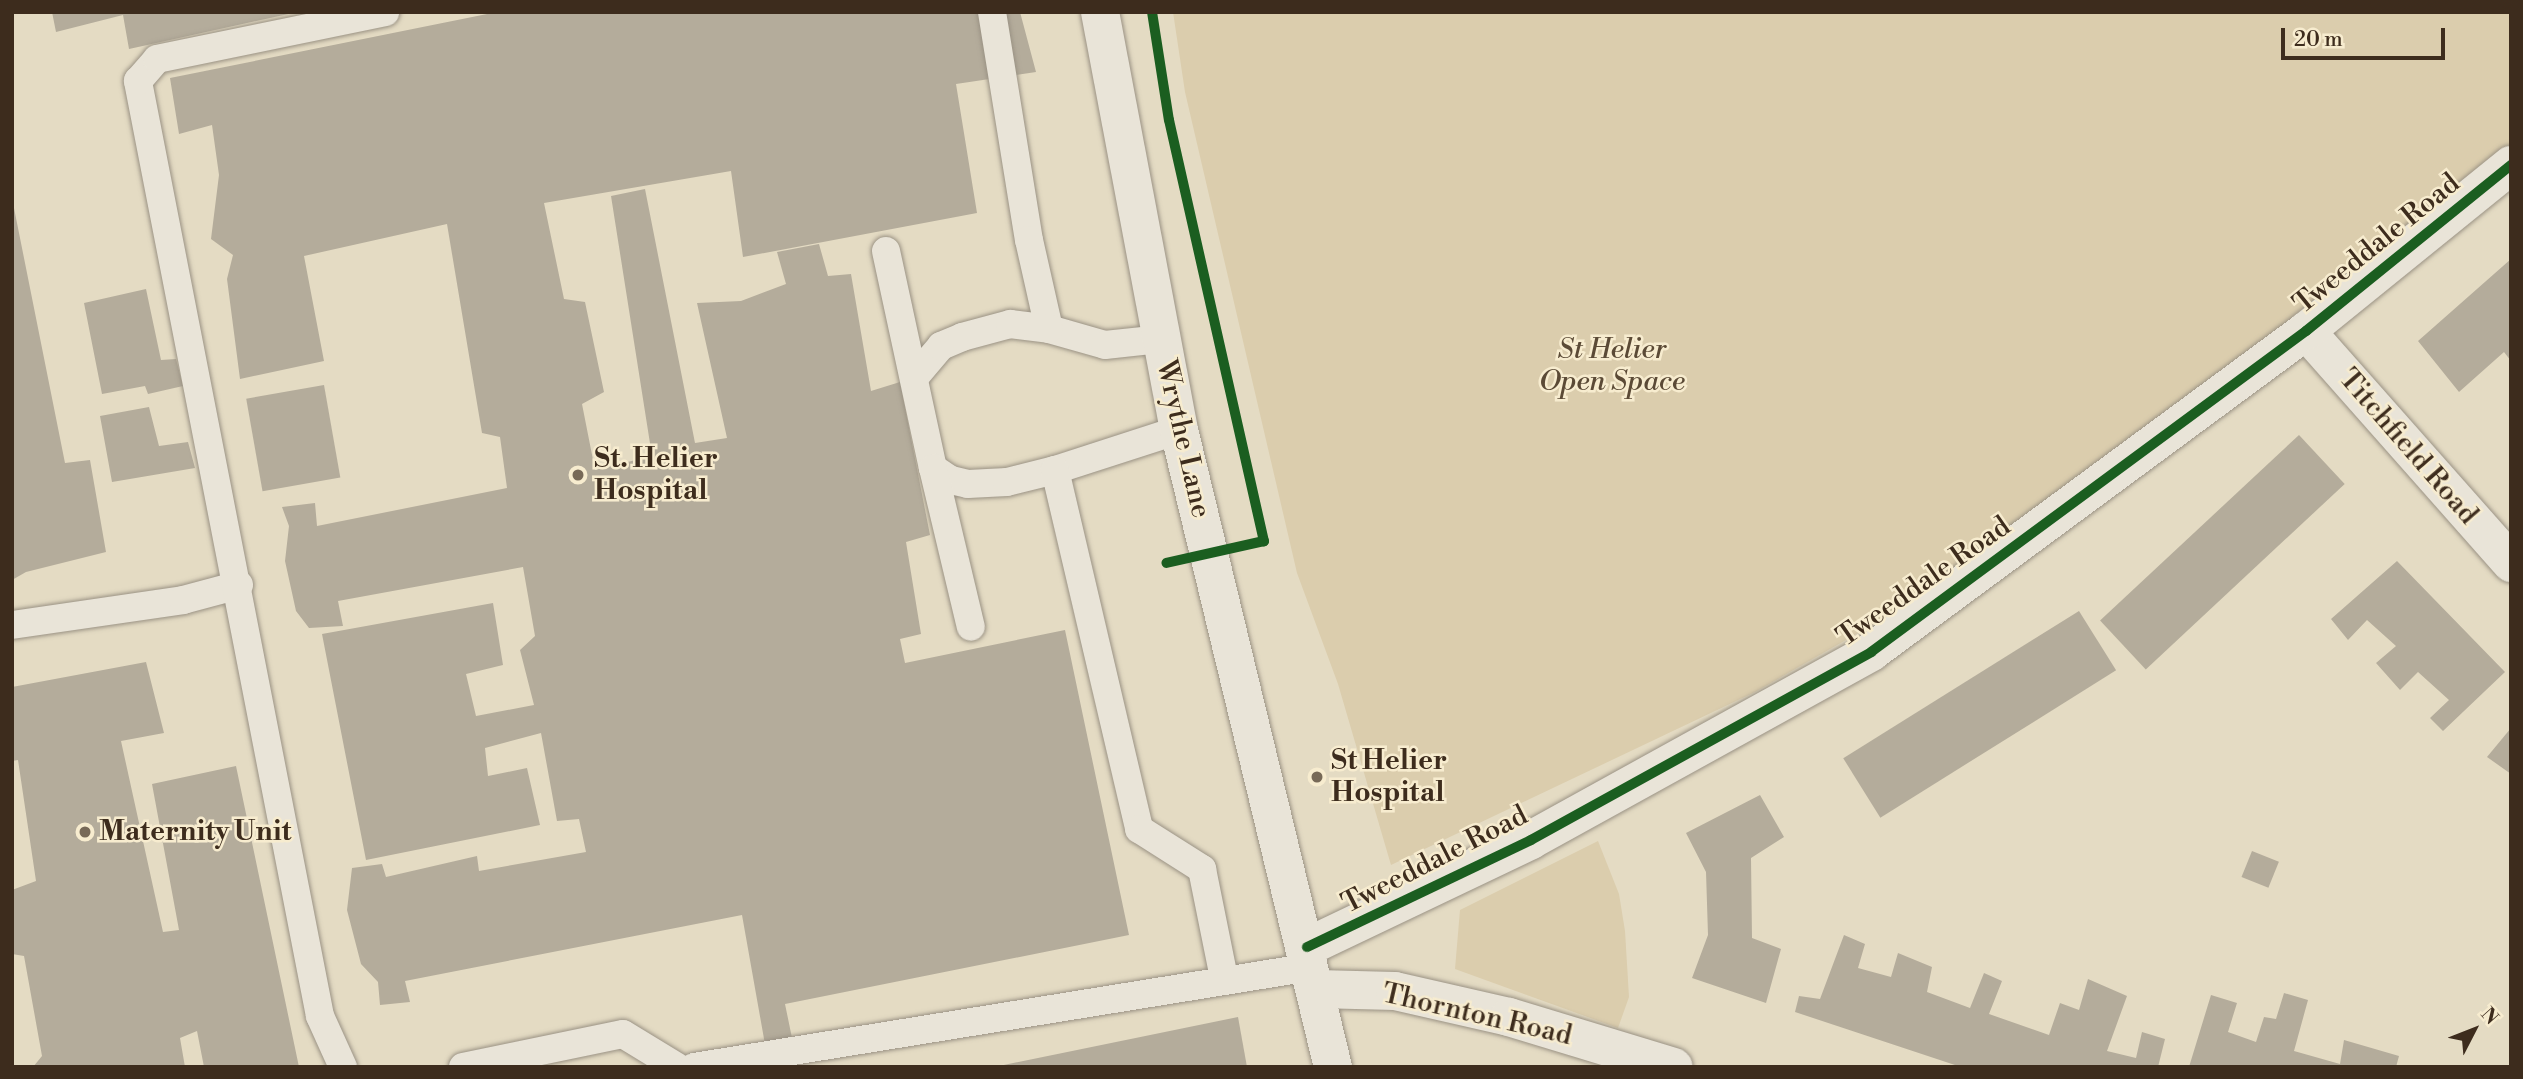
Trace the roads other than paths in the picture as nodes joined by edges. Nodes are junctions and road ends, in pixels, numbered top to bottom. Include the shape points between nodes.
1 (385, 12) edge
2 (992, 12) edge
3 (1100, 12) edge
4 (2511, 165) edge
5 (886, 251) dead end
6 (1049, 330) junction
7 (2306, 331) junction
8 (1160, 339) junction
9 (914, 378) junction
10 (1179, 430) junction
11 (933, 468) junction
12 (1055, 470) junction
13 (2511, 563) edge
14 (239, 585) junction
15 (12, 625) edge
16 (971, 627) dead end
17 (1312, 968) junction
18 (1224, 978) junction
19 (342, 1067) edge
20 (463, 1067) edge
21 (677, 1067) edge
22 (694, 1067) edge
23 (1333, 1067) edge
24 (1674, 1067) edge

1 - 14 lane via 157,60 138,81
2 - 6 lane via 1029,240
3 - 8 street, Wrythe Lane
4 - 7 street, Tweeddale Road
5 - 9 lane
6 - 8 lane via 1105,345
6 - 9 lane via 1010,324 962,337 941,345
7 - 13 street, Titchfield Road
7 - 17 street, Tweeddale Road via 1871,652 1531,840
8 - 10 street, Wrythe Lane
9 - 11 lane
10 - 12 lane
10 - 17 street, Wrythe Lane
11 - 12 lane via 951,480 977,484
11 - 16 lane
12 - 18 lane via 1139,829 1202,869
14 - 15 lane via 183,600
14 - 19 lane via 320,1016
17 - 18 lane
17 - 23 street, Wrythe Lane
17 - 24 street, Thornton Road via 1509,1017
18 - 22 lane
20 - 21 lane via 622,1034

